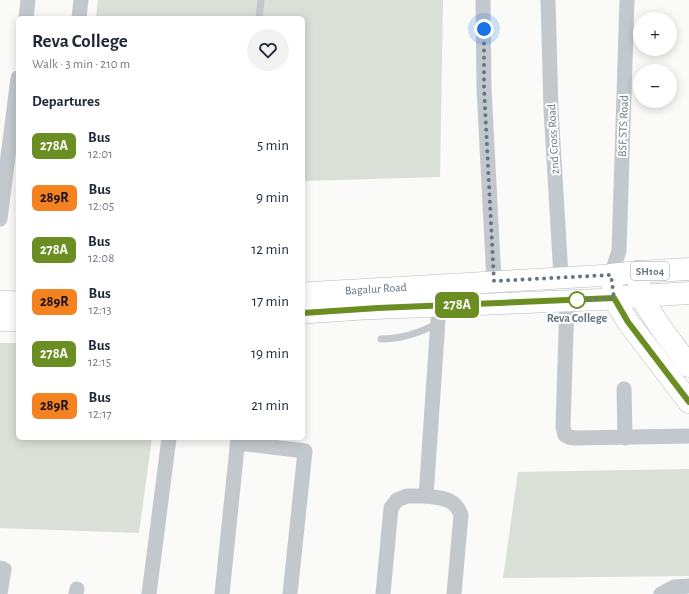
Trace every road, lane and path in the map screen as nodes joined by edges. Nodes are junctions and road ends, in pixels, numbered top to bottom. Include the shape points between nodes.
1 (28, 0) edge
2 (81, 0) edge
3 (260, 0) edge
4 (483, 0) edge
5 (548, 0) edge
6 (627, 0) edge
7 (26, 16) edge
8 (79, 16) edge
9 (260, 16) edge
10 (16, 94) edge
11 (0, 219) edge
12 (618, 252) junction
13 (689, 269) edge
14 (638, 272) junction
15 (611, 275) junction
16 (562, 277) junction
17 (494, 281) junction
18 (305, 293) edge
19 (689, 293) edge
20 (640, 296) junction
21 (614, 298) junction
22 (566, 300) junction
23 (0, 301) edge
24 (16, 302) edge
25 (305, 313) edge
26 (439, 314) junction
27 (16, 321) edge
28 (0, 322) edge
29 (381, 339) dead end
30 (689, 366) edge
31 (624, 388) dead end
32 (689, 402) edge
33 (689, 436) edge
34 (625, 438) junction
35 (169, 440) edge
36 (238, 440) edge
37 (426, 496) junction
38 (0, 568) edge
39 (689, 586) edge
40 (0, 594) edge
41 (149, 594) edge
42 (222, 594) edge
43 (290, 594) edge
44 (383, 594) edge
45 (454, 594) edge
46 (661, 594) edge

1 - 7 street
2 - 8 street
3 - 9 lane
4 - 17 street via 484,88
5 - 16 street, 2nd Cross Road via 551,109
6 - 12 street, BSF STS Road
10 - 11 street
12 - 14 street
12 - 15 street, BSF STS Road
13 - 14 main road, Bagalur Road / SH104
14 - 15 main road, Bagalur Road / SH104
14 - 20 main road, SH104
15 - 16 main road, Bagalur Road
15 - 21 main road
16 - 17 main road, Bagalur Road
17 - 18 main road, Bagalur Road
19 - 20 main road, Bagalur Road / SH104
20 - 21 main road, Bagalur Road / SH104
20 - 30 main road, SH104
21 - 22 main road, Bagalur Road
21 - 32 main road via 628,322
22 - 26 main road, Bagalur Road
22 - 34 street via 563,431 565,435 575,438
23 - 24 main road
25 - 26 main road, Bagalur Road
26 - 29 lane via 415,334
26 - 37 street
27 - 28 main road
31 - 34 street
33 - 34 street
35 - 41 street
36 - 42 street
36 - 43 street via 305,451
37 - 44 street via 407,496 397,500 391,508
37 - 45 street via 448,499 458,506 462,515
38 - 40 street via 4,569
39 - 46 street via 674,587

